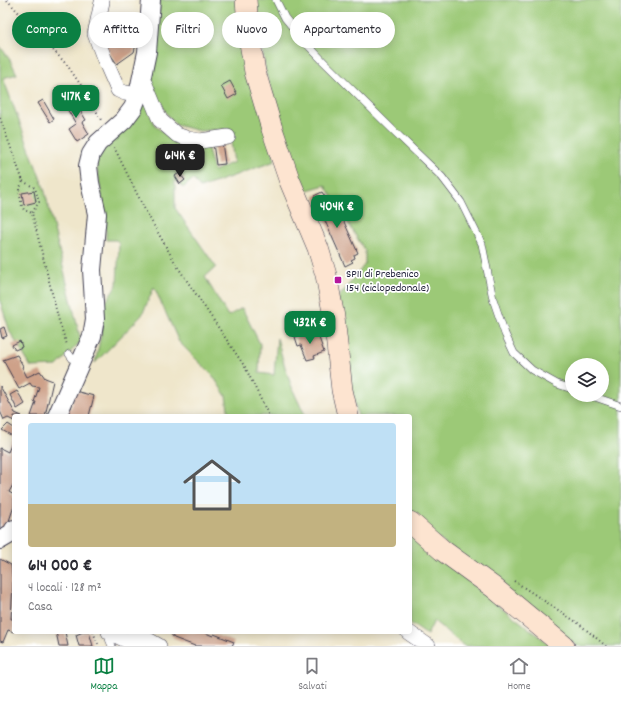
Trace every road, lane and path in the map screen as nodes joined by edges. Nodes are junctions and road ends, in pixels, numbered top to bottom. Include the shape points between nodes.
1 (8, 0) edge
2 (151, 0) edge
3 (246, 0) edge
4 (276, 0) edge
5 (102, 2) dead end
6 (140, 88) junction
7 (0, 118) edge
8 (108, 135) junction
9 (228, 137) dead end
10 (23, 181) junction
11 (32, 213) junction
12 (74, 360) junction
13 (565, 387) edge
14 (609, 402) edge
15 (621, 406) edge
16 (59, 414) edge
17 (268, 414) edge
18 (348, 414) edge
19 (412, 524) edge
20 (12, 533) edge
21 (0, 540) edge
22 (514, 581) dead end
23 (94, 634) edge
24 (138, 634) edge
25 (411, 634) edge
26 (111, 637) edge
27 (99, 646) edge
28 (138, 646) edge
29 (159, 646) edge
30 (428, 646) edge
31 (564, 646) edge
32 (606, 646) edge

1 - 8 path via 67,65 89,97
2 - 6 street via 147,52
3 - 18 main road via 254,72 287,172 318,248 326,275
4 - 13 lane via 285,18 323,61 447,183 461,202 482,244 493,298 514,353 532,370
5 - 6 street via 95,34 118,90 125,93
6 - 8 street via 133,108
6 - 9 street via 145,84 160,120 177,134 200,140
7 - 10 path
8 - 12 street via 90,154 88,166 97,214 92,270 95,319 92,336
8 - 17 path via 145,210 174,260 245,367
10 - 11 path via 19,190 22,206 24,210
10 - 11 path via 36,188 39,202
11 - 12 path via 59,321
12 - 16 street
14 - 15 lane
19 - 31 main road
20 - 21 street
22 - 32 path via 578,622
23 - 27 path
24 - 29 street
25 - 30 street
26 - 28 street

